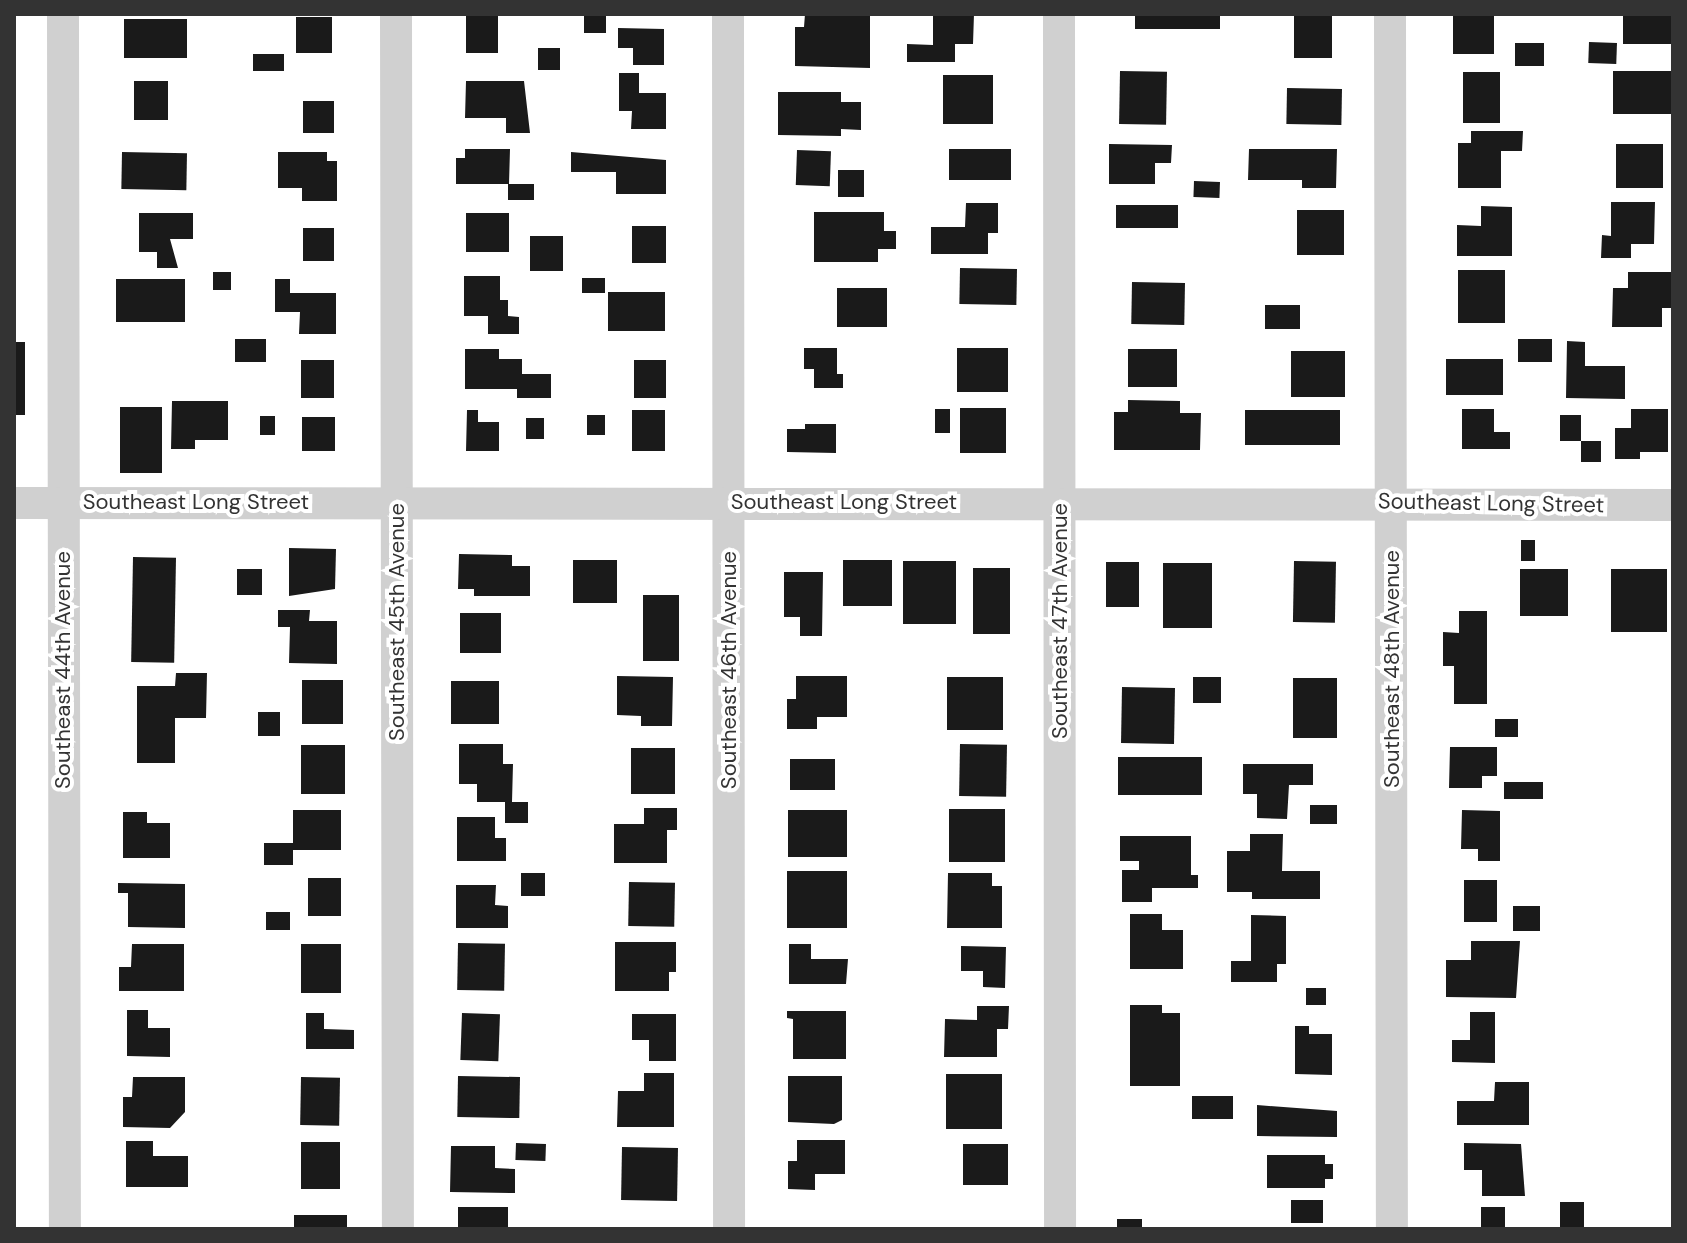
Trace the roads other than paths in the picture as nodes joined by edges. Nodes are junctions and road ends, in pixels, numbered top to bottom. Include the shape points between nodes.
1 (63, 14) edge
2 (396, 14) edge
3 (728, 14) edge
4 (1059, 14) edge
5 (1390, 14) edge
6 (1391, 501) junction
7 (63, 502) junction
8 (396, 502) junction
9 (1060, 502) junction
10 (14, 503) edge
11 (729, 503) junction
12 (1673, 505) edge
13 (65, 1229) edge
14 (398, 1229) edge
15 (729, 1229) edge
16 (1060, 1229) edge
17 (1392, 1229) edge

1 - 7 street, Southeast 44th Avenue
2 - 8 street, Southeast 45th Avenue
3 - 11 street, Southeast 46th Avenue
4 - 9 street, Southeast 47th Avenue
5 - 6 street, Southeast 48th Avenue
6 - 9 street, Southeast Long Street
6 - 12 street, Southeast Long Street
6 - 17 street, Southeast 48th Avenue
7 - 8 street, Southeast Long Street
7 - 10 street, Southeast Long Street
7 - 13 street, Southeast 44th Avenue
8 - 11 street, Southeast Long Street
8 - 14 street, Southeast 45th Avenue
9 - 11 street, Southeast Long Street
9 - 16 street, Southeast 47th Avenue
11 - 15 street, Southeast 46th Avenue

